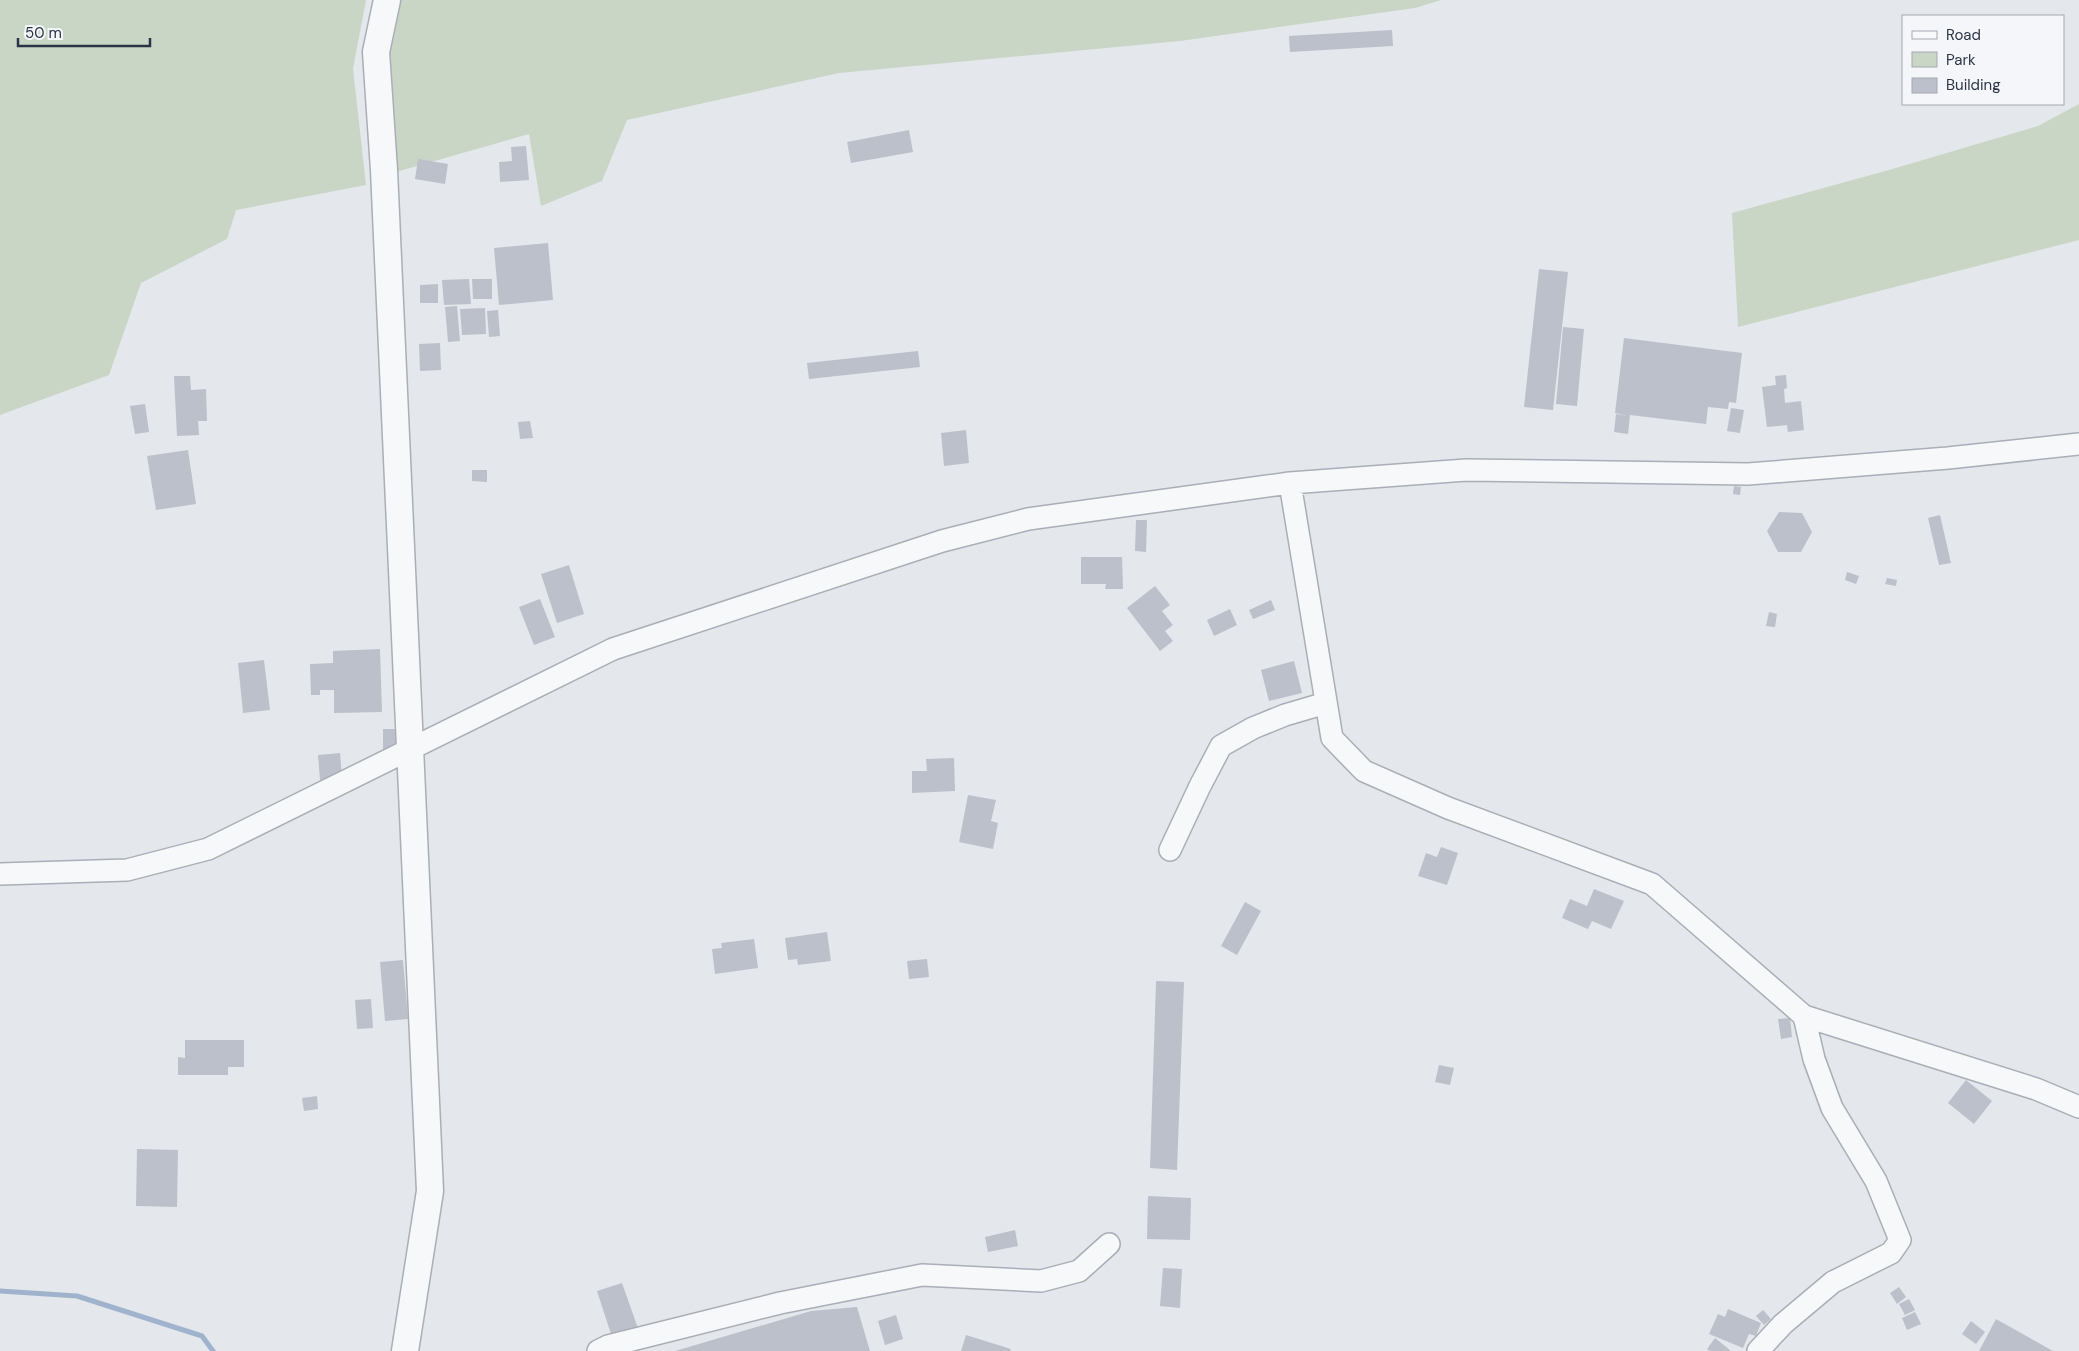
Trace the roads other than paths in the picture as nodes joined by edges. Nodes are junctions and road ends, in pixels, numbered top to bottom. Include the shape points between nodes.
1 (387, 0) edge
2 (2079, 444) edge
3 (1290, 483) junction
4 (1326, 703) junction
5 (411, 750) junction
6 (1170, 850) dead end
7 (0, 874) edge
8 (1804, 1016) junction
9 (2079, 1107) edge
10 (1109, 1244) dead end
11 (405, 1351) edge
12 (598, 1351) edge
13 (1758, 1351) edge

1 - 5 street via 376,52
2 - 3 street via 1748,474 1466,470
3 - 4 street
3 - 5 street via 1028,519 942,541 613,648
4 - 6 street via 1253,728 1221,746
4 - 8 street via 1332,738 1364,771 1448,808 1652,884
5 - 7 street via 208,849 127,870
5 - 11 street via 430,1191
8 - 9 street via 2036,1088
8 - 13 street via 1814,1059 1832,1108 1876,1181 1900,1240 1891,1253 1832,1282 1783,1324
10 - 12 street via 1079,1271 1041,1281 922,1275 780,1303

